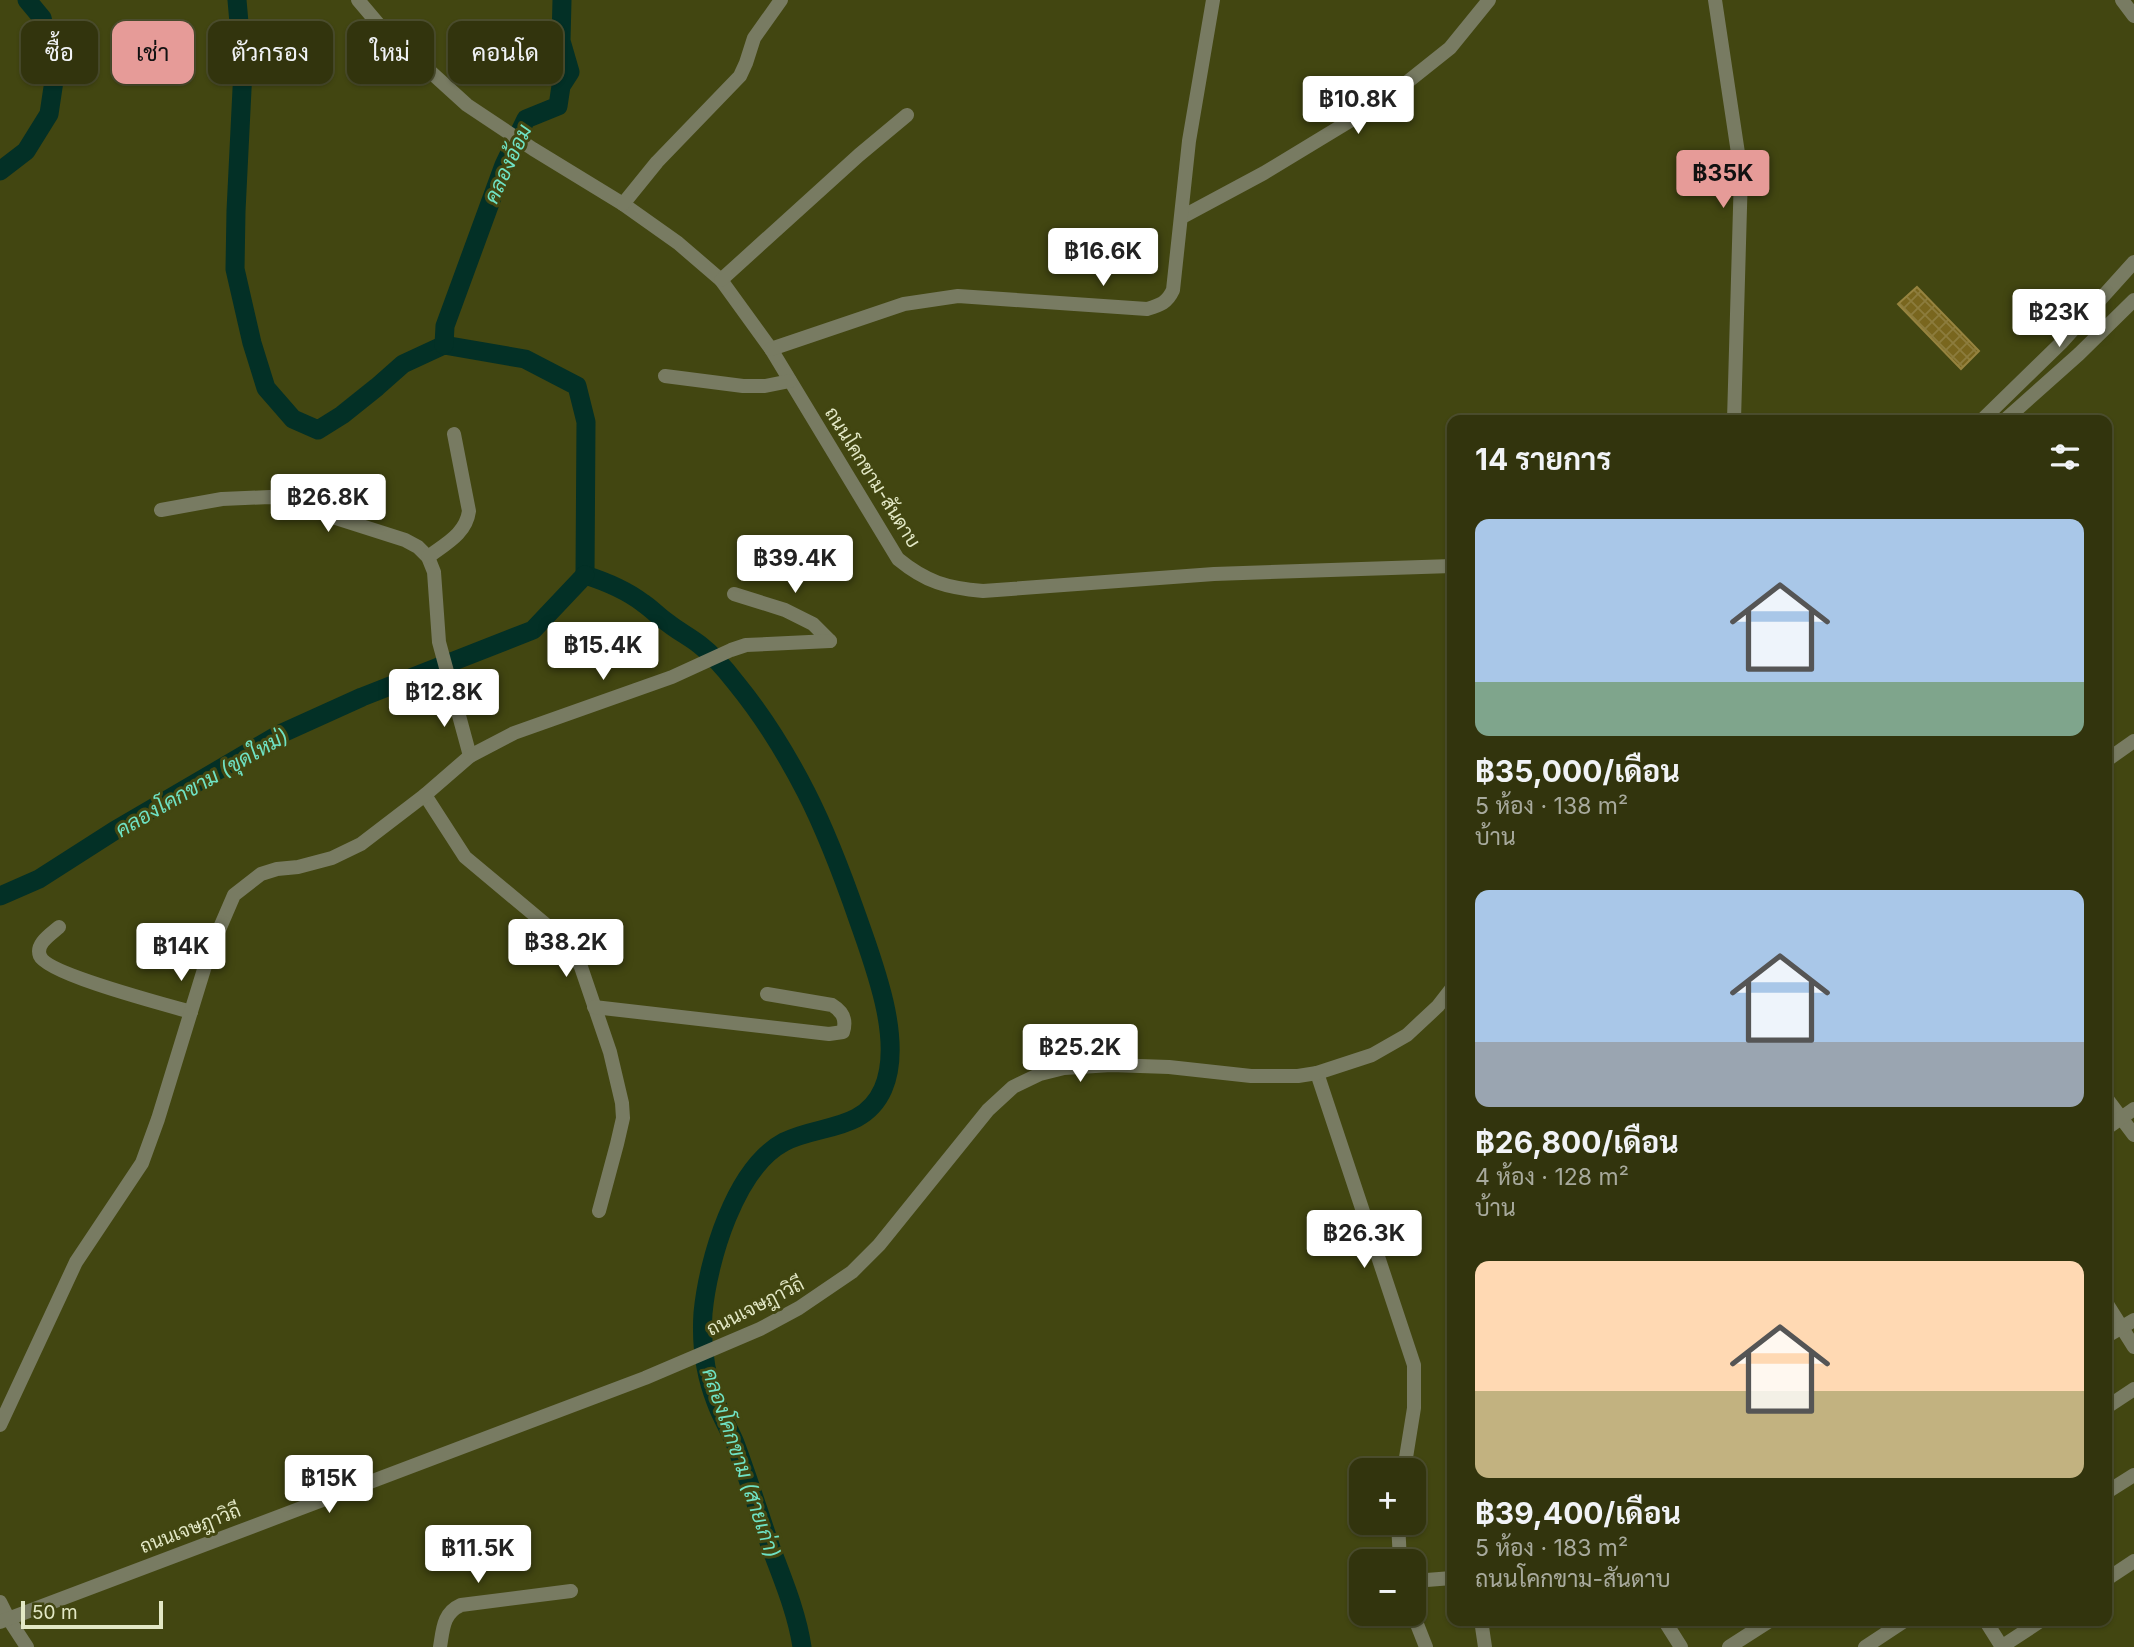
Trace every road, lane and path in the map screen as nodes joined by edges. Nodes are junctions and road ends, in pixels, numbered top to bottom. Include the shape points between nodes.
1 (358, 0) edge
2 (781, 0) edge
3 (1213, 0) edge
4 (1489, 0) edge
5 (1715, 0) edge
6 (2122, 0) edge
7 (2134, 16) edge
8 (907, 115) dead end
9 (623, 204) junction
10 (1182, 217) junction
11 (2134, 262) edge
12 (721, 280) junction
13 (2134, 300) edge
14 (771, 349) junction
15 (665, 376) dead end
16 (790, 381) junction
17 (1734, 415) edge
18 (1987, 415) edge
19 (2011, 415) edge
20 (454, 434) dead end
21 (160, 510) dead end
22 (428, 557) junction
23 (1447, 566) edge
24 (734, 594) dead end
25 (2134, 741) edge
26 (2112, 756) edge
27 (470, 757) junction
28 (425, 795) junction
29 (59, 927) dead end
30 (767, 994) dead end
31 (1447, 995) edge
32 (594, 1007) junction
33 (191, 1012) junction
34 (1317, 1073) junction
35 (2112, 1106) edge
36 (2134, 1109) edge
37 (2121, 1118) junction
38 (2112, 1124) edge
39 (2134, 1135) edge
40 (598, 1211) dead end
41 (2112, 1309) edge
42 (2128, 1323) edge
43 (2112, 1333) edge
44 (2134, 1346) edge
45 (2134, 1389) edge
46 (2112, 1404) edge
47 (0, 1425) edge
48 (1406, 1458) edge
49 (2134, 1475) edge
50 (2112, 1489) edge
51 (2134, 1561) edge
52 (2112, 1576) edge
53 (1447, 1578) edge
54 (1426, 1580) edge
55 (571, 1591) dead end
56 (0, 1602) edge
57 (4, 1620) edge
58 (1418, 1626) edge
59 (1482, 1626) edge
60 (1668, 1626) edge
61 (1761, 1626) edge
62 (1897, 1626) edge
63 (1989, 1626) edge
64 (2033, 1626) edge
65 (27, 1647) edge
66 (440, 1647) edge
67 (1426, 1647) edge
68 (1485, 1647) edge
69 (1681, 1647) edge
70 (1729, 1647) edge
71 (1865, 1647) edge
72 (2002, 1647) edge

1 - 9 street, ถนนโคกขาม-สันดาบ via 467,105
2 - 9 street via 754,38 740,76
3 - 10 street via 1189,141
4 - 10 street via 1450,48 1386,99
5 - 17 street via 1741,173
6 - 7 street
8 - 12 street
9 - 12 street, ถนนโคกขาม-สันดาบ
10 - 14 street via 1173,290 1160,305 1147,309 946,297 904,304
11 - 18 street
12 - 14 street, ถนนโคกขาม-สันดาบ
13 - 19 street
14 - 16 street, ถนนโคกขาม-สันดาบ
15 - 16 street via 743,386
16 - 23 street, ถนนโคกขาม-สันดาบ via 898,559 940,584 983,591 1214,574
20 - 22 street via 468,522
21 - 22 street via 222,499 270,497 405,540
22 - 27 street via 434,572 439,642
24 - 27 street via 785,610 813,624 831,641 746,645 672,677 514,733
25 - 26 street
27 - 28 street
28 - 32 street via 465,857 556,933 572,952
28 - 33 street via 361,844 332,858 261,874 234,895
29 - 33 street via 40,944 41,960 50,966
30 - 32 street via 832,1005 839,1009 845,1025 842,1031 829,1034
31 - 34 street, ถนนเจษฎาวิถี via 1407,1035 1372,1055
32 - 40 street via 610,1052 623,1118
33 - 47 street via 142,1163 76,1262
34 - 48 street via 1414,1365 1415,1408
34 - 57 street, ถนนเจษฎาวิถี via 1251,1076 1111,1065 1040,1074 1013,1087 988,1110 893,1229 852,1272 760,1329 645,1378
35 - 37 street
36 - 37 street
37 - 38 street
37 - 39 street
41 - 42 street
42 - 43 street
42 - 44 street
45 - 46 street
49 - 50 street
51 - 52 street
53 - 54 street
55 - 66 street via 453,1608 445,1618
56 - 57 street
57 - 65 street
58 - 67 street
59 - 68 street
60 - 69 street
61 - 70 street
62 - 71 street
63 - 72 street
64 - 72 street

